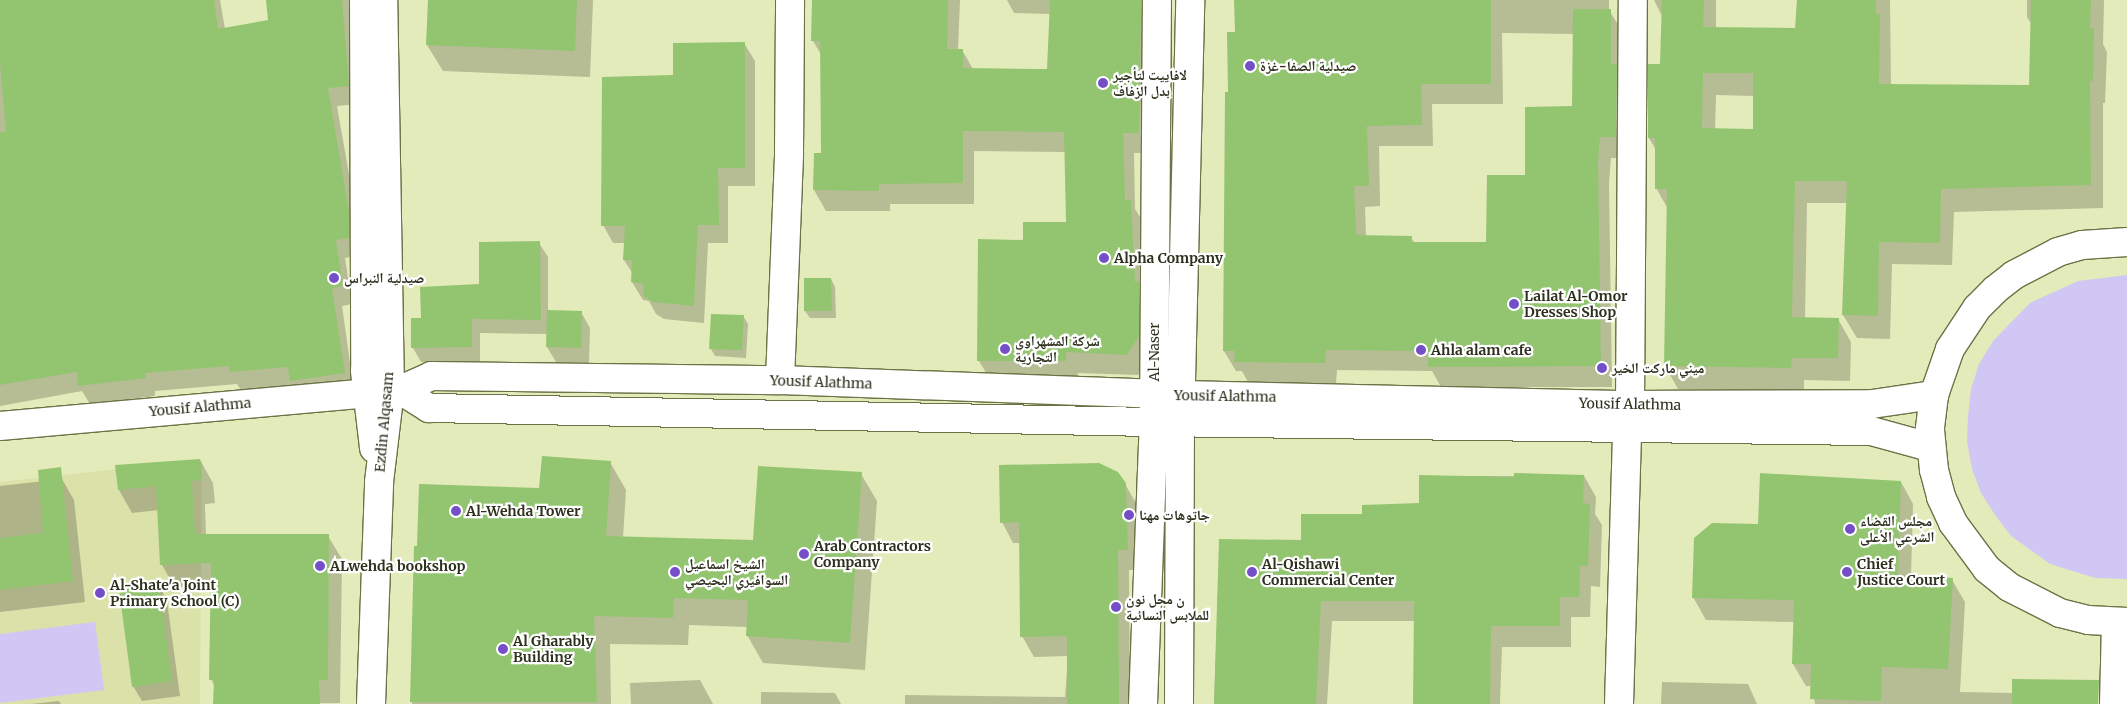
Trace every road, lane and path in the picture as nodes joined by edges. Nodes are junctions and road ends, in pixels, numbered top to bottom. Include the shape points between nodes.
1 (364, 0) edge
2 (383, 0) edge
3 (790, 0) edge
4 (1157, 0) edge
5 (1190, 0) edge
6 (1633, 0) edge
7 (2127, 242) edge
8 (780, 380) junction
9 (385, 391) junction
10 (1153, 394) junction
11 (1182, 395) junction
12 (1934, 395) junction
13 (1628, 416) junction
14 (1167, 422) junction
15 (0, 426) edge
16 (1930, 447) junction
17 (2122, 623) edge
18 (371, 704) edge
19 (1144, 704) edge
20 (1179, 704) edge
21 (1619, 704) edge
22 (2114, 704) edge

1 - 9 street, Ezdin Alqasam via 362,238
2 - 9 street, Ezdin Alqasam
3 - 8 street via 789,153
4 - 10 street, Al-Naser
5 - 11 street, Al-Naser
6 - 13 street
7 - 12 street via 2082,245 2043,259 2014,275 1977,308 1962,328 1950,349
8 - 9 street, Yousif Alathma via 431,376
8 - 10 street, Yousif Alathma
9 - 14 street, Yousif Alathma via 429,408
9 - 15 street, Yousif Alathma
9 - 18 street, Ezdin Alqasam
10 - 11 street, Yousif Alathma
10 - 14 street, Al-Naser
11 - 13 street, Yousif Alathma
11 - 14 street, Al-Naser
12 - 13 street, Yousif Alathma via 1872,404
12 - 16 street
13 - 14 street, Yousif Alathma
13 - 16 street, Yousif Alathma via 1871,431
13 - 21 street
14 - 19 street, Al-Naser
14 - 20 street, Al-Naser
16 - 17 street via 1941,497 1953,523 1987,569 2009,587 2060,613
17 - 22 street

